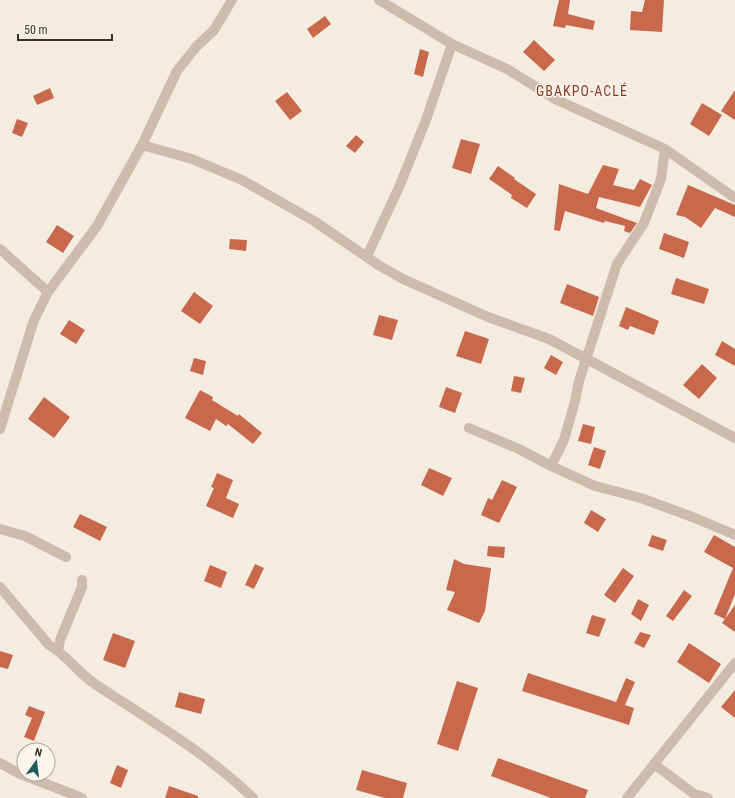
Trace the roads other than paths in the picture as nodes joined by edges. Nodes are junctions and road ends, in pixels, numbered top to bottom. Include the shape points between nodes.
1 (232, 0) edge
2 (379, 0) edge
3 (452, 44) junction
4 (142, 144) junction
5 (665, 149) junction
6 (735, 198) edge
7 (0, 249) edge
8 (368, 256) junction
9 (48, 292) junction
10 (586, 358) junction
11 (469, 428) dead end
12 (0, 429) edge
13 (735, 438) edge
14 (551, 466) junction
15 (0, 528) edge
16 (735, 535) edge
17 (66, 557) dead end
18 (82, 580) dead end
19 (0, 587) edge
20 (58, 650) junction
21 (735, 663) edge
22 (0, 763) edge
23 (654, 764) junction
24 (82, 798) edge
25 (253, 798) edge
26 (627, 798) edge
27 (708, 798) edge

1 - 4 street via 214,30 177,71
2 - 3 street
3 - 5 street via 507,69 557,100
3 - 8 street via 426,120
4 - 8 street via 192,159 242,180 314,221
4 - 9 street via 97,226
5 - 6 street
5 - 10 street via 661,179 644,223 618,264
7 - 9 street
8 - 10 street via 404,279 488,317 550,339
9 - 12 street via 34,320
10 - 13 street
10 - 14 street via 564,440
11 - 14 street
14 - 16 street via 594,486 641,498
15 - 17 street
18 - 20 street via 82,587
19 - 20 street via 49,645
20 - 25 street via 93,683 200,754
21 - 23 street
22 - 24 street via 18,773
23 - 26 street
23 - 27 street via 694,794

